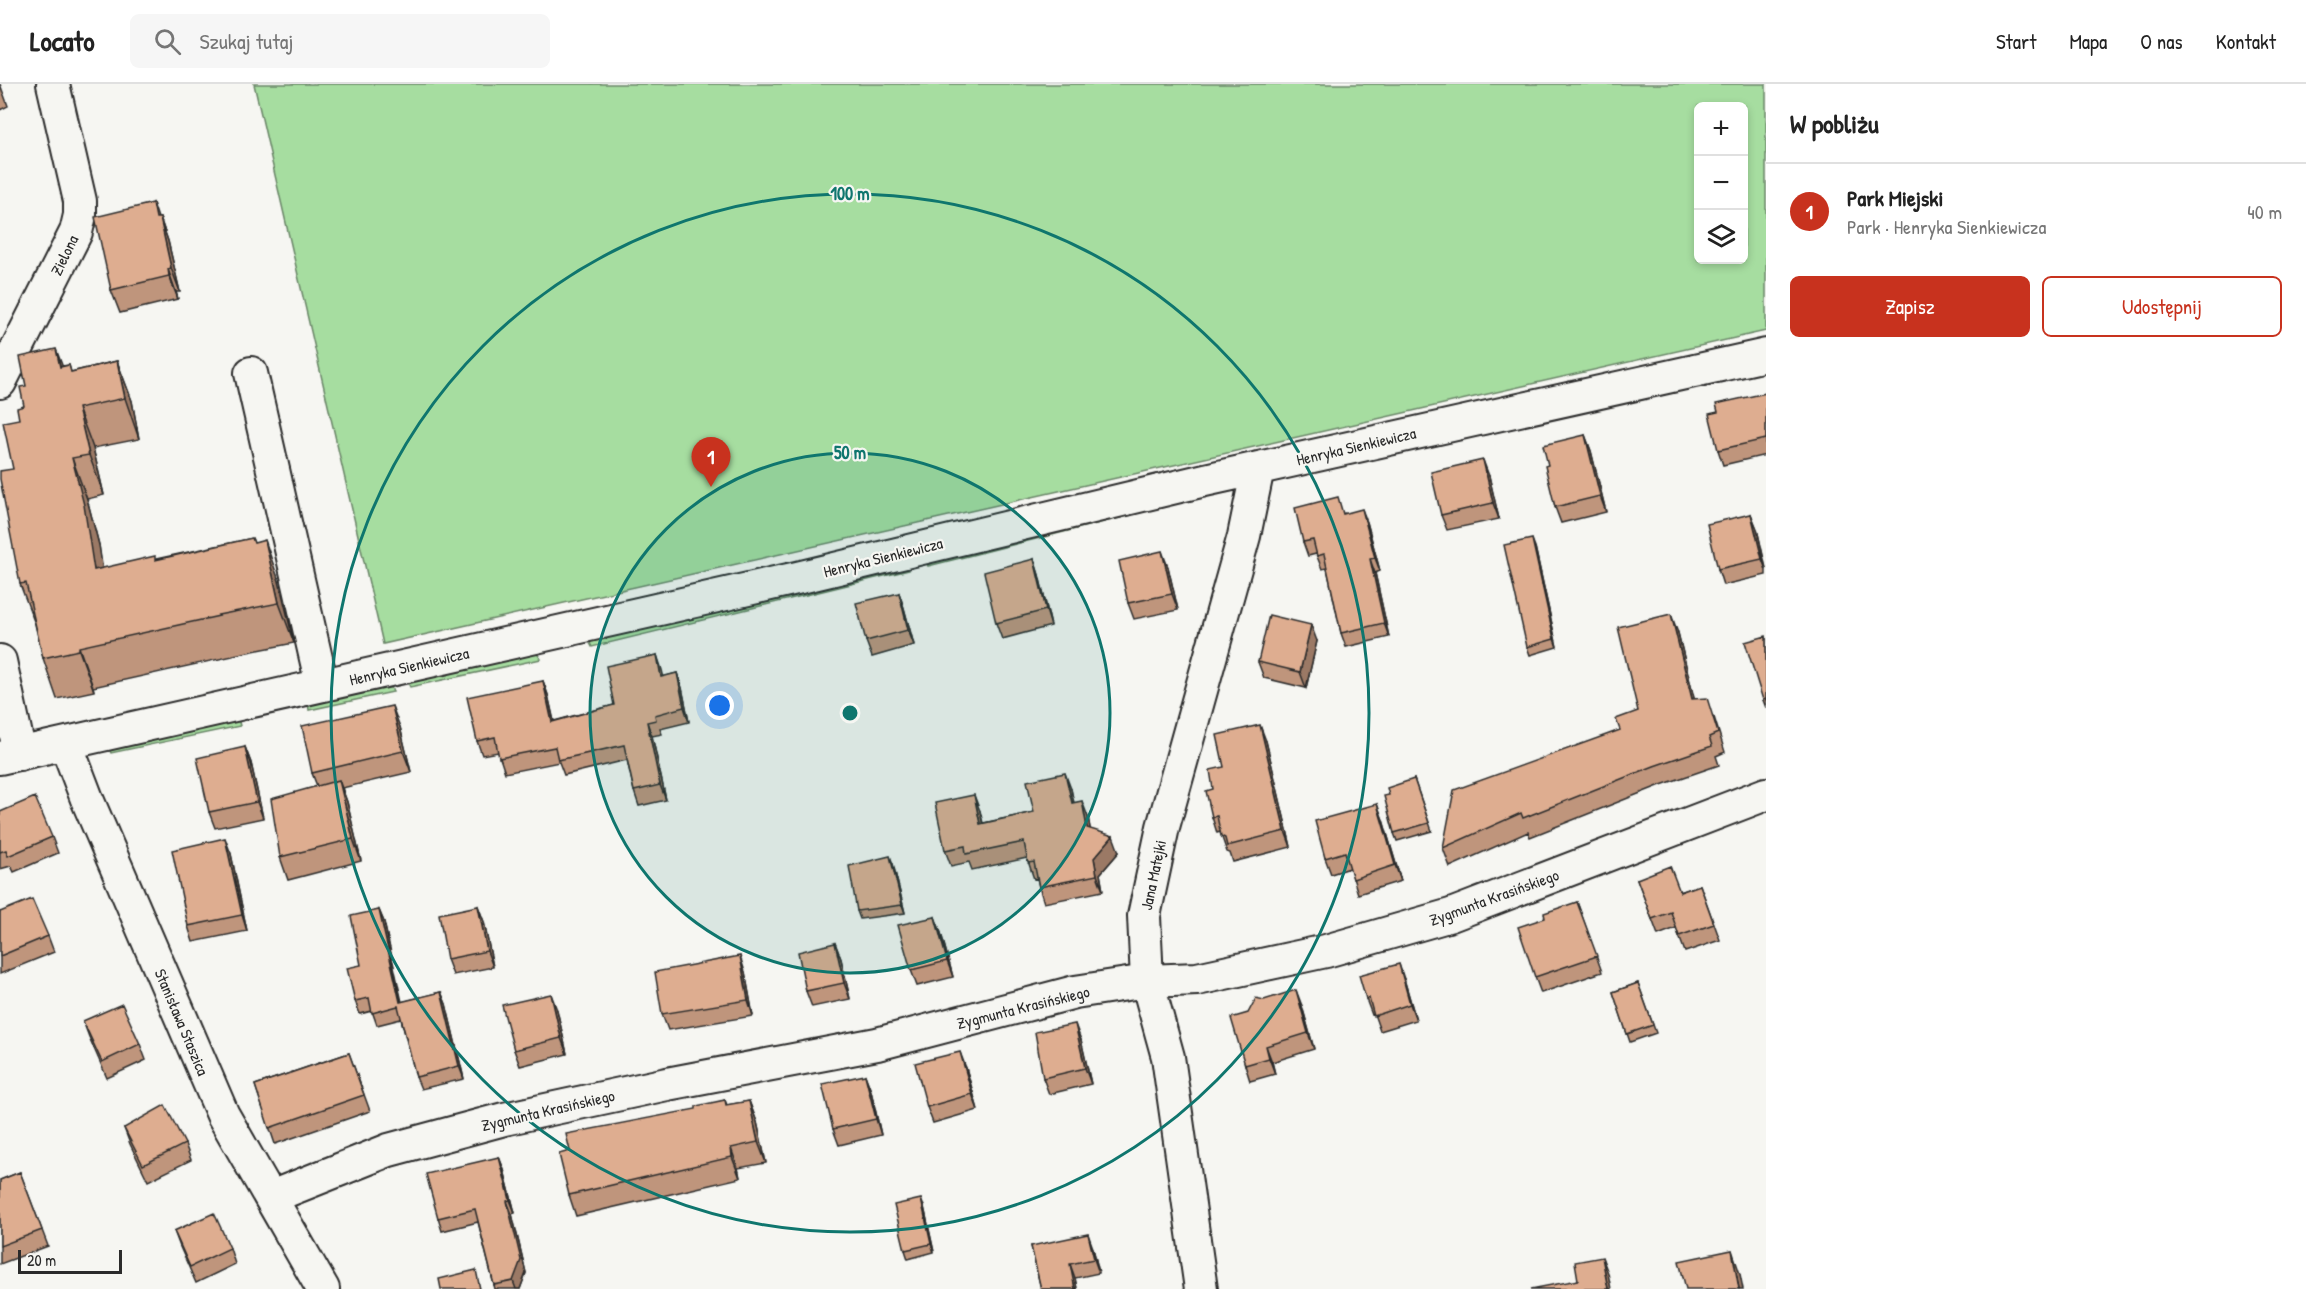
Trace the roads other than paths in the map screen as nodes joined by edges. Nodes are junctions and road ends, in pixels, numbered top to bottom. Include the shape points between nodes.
1 (53, 84) edge
2 (1766, 355) edge
3 (251, 373) dead end
4 (0, 382) edge
5 (1258, 468) junction
6 (0, 661) edge
7 (322, 685) junction
8 (66, 744) junction
9 (10, 756) edge
10 (1766, 794) edge
11 (1147, 981) junction
12 (271, 1197) junction
13 (323, 1289) edge
14 (1201, 1289) edge

1 - 4 street, Zielona via 80,201 80,216 76,232
2 - 5 street, Henryka Sienkiewicza
3 - 7 street
5 - 7 street, Henryka Sienkiewicza
5 - 11 street, Jana Matejki via 1244,536 1163,827 1144,916
6 - 9 street
7 - 8 street, Henryka Sienkiewicza
8 - 9 street, Henryka Sienkiewicza
8 - 12 street, Stanisława Staszica via 205,1077
10 - 11 street, Zygmunta Krasińskiego via 1450,915 1326,951 1197,979
11 - 12 street, Zygmunta Krasińskiego via 1075,992 877,1044 504,1119 389,1150
11 - 14 street, Jana Matejki via 1168,1057
12 - 13 street, Stanisława Staszica

